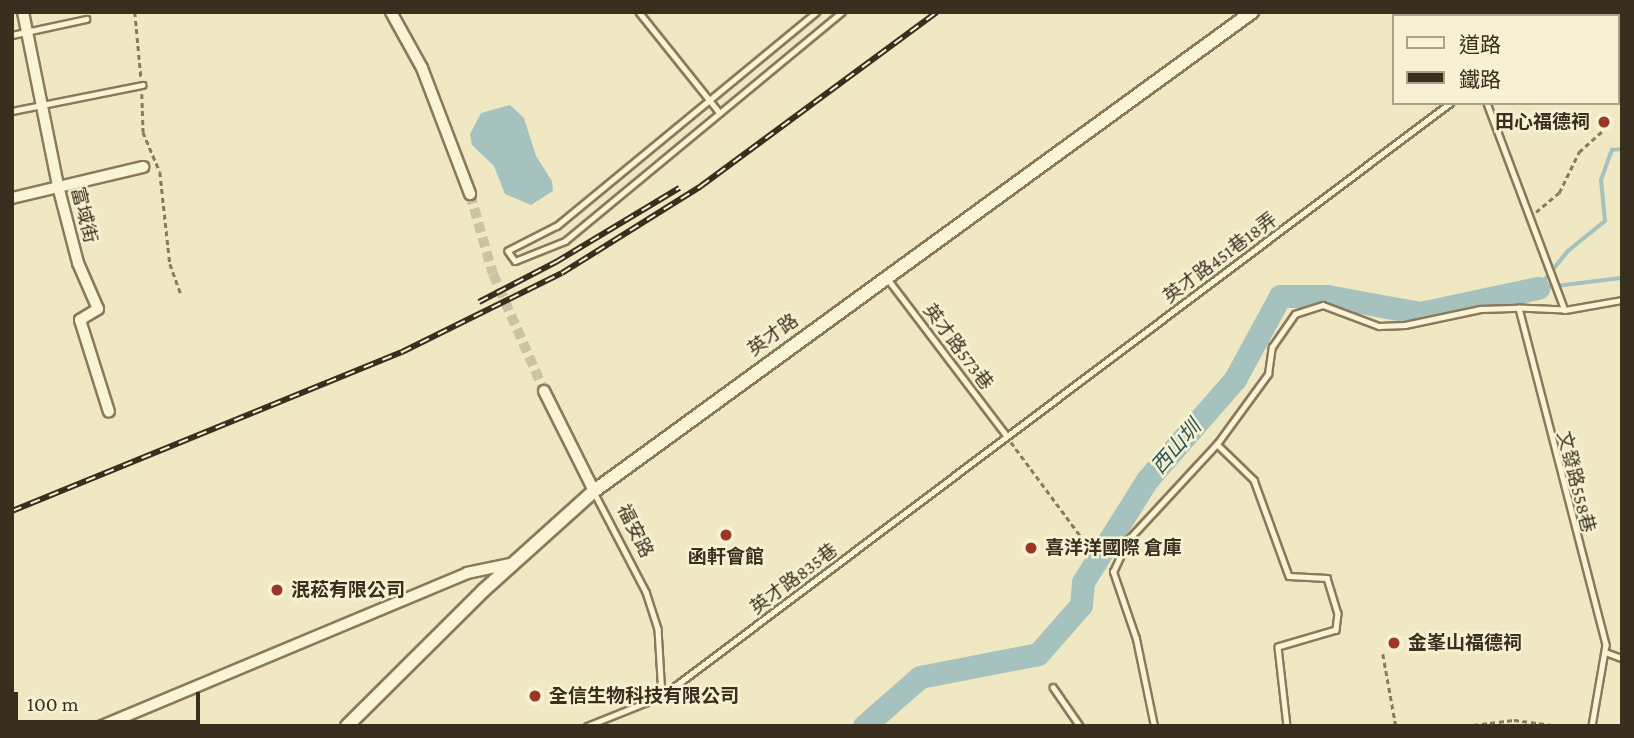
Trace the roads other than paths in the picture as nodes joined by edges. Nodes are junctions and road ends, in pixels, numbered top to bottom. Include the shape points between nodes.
1 (23, 12) edge
2 (391, 12) edge
3 (639, 12) edge
4 (817, 12) edge
5 (842, 12) edge
6 (1252, 12) edge
7 (86, 19) dead end
8 (27, 33) junction
9 (12, 35) edge
10 (142, 85) road end
11 (708, 101) junction
12 (42, 104) junction
13 (1447, 105) edge
14 (1488, 105) edge
15 (12, 111) edge
16 (720, 113) junction
17 (144, 167) dead end
18 (58, 186) junction
19 (470, 194) tunnel mouth
20 (12, 198) edge
21 (886, 276) junction
22 (1622, 300) edge
23 (1519, 308) junction
24 (1565, 310) junction
25 (544, 391) tunnel mouth
26 (109, 412) dead end
27 (1007, 436) junction
28 (1217, 444) junction
29 (594, 491) junction
30 (516, 562) junction
31 (1608, 653) junction
32 (1622, 658) edge
33 (1053, 687) dead end
34 (662, 696) junction
35 (102, 726) edge
36 (347, 726) edge
37 (587, 726) edge
38 (1080, 726) edge
39 (1154, 726) edge
40 (1287, 726) edge
41 (1592, 726) edge

1 - 8 street, 富域街
2 - 19 street via 422,68
3 - 11 lane
4 - 11 lane
5 - 16 lane
6 - 21 street, 英才路
7 - 8 lane
8 - 9 lane
8 - 12 street, 富域街
10 - 12 lane
11 - 16 lane
11 - 16 lane via 557,226 509,251 515,261 565,241
12 - 15 lane
12 - 18 street, 富域街
13 - 27 lane, 英才路451巷18弄
14 - 24 lane
17 - 18 street
18 - 20 street
18 - 26 street, 富域街 via 78,262 98,309 80,320
21 - 27 lane, 英才路573巷
21 - 29 street, 英才路
22 - 24 lane
23 - 24 lane
23 - 28 lane via 1481,309 1405,326 1379,326 1323,305 1295,314 1272,347 1268,374
23 - 31 lane, 文發路558巷
25 - 29 street, 福安路
27 - 34 lane, 英才路835巷
28 - 39 lane via 1128,540 1113,572 1136,639
28 - 40 lane via 1254,480 1289,576 1327,578 1338,613 1336,630 1278,647
29 - 30 street, 英才路
29 - 34 lane, 福安路 via 646,592 658,629
30 - 35 street via 467,573
30 - 36 street, 英才路
31 - 32 lane
31 - 41 lane, 文發路558巷
33 - 38 lane
34 - 37 lane, 英才路835巷

